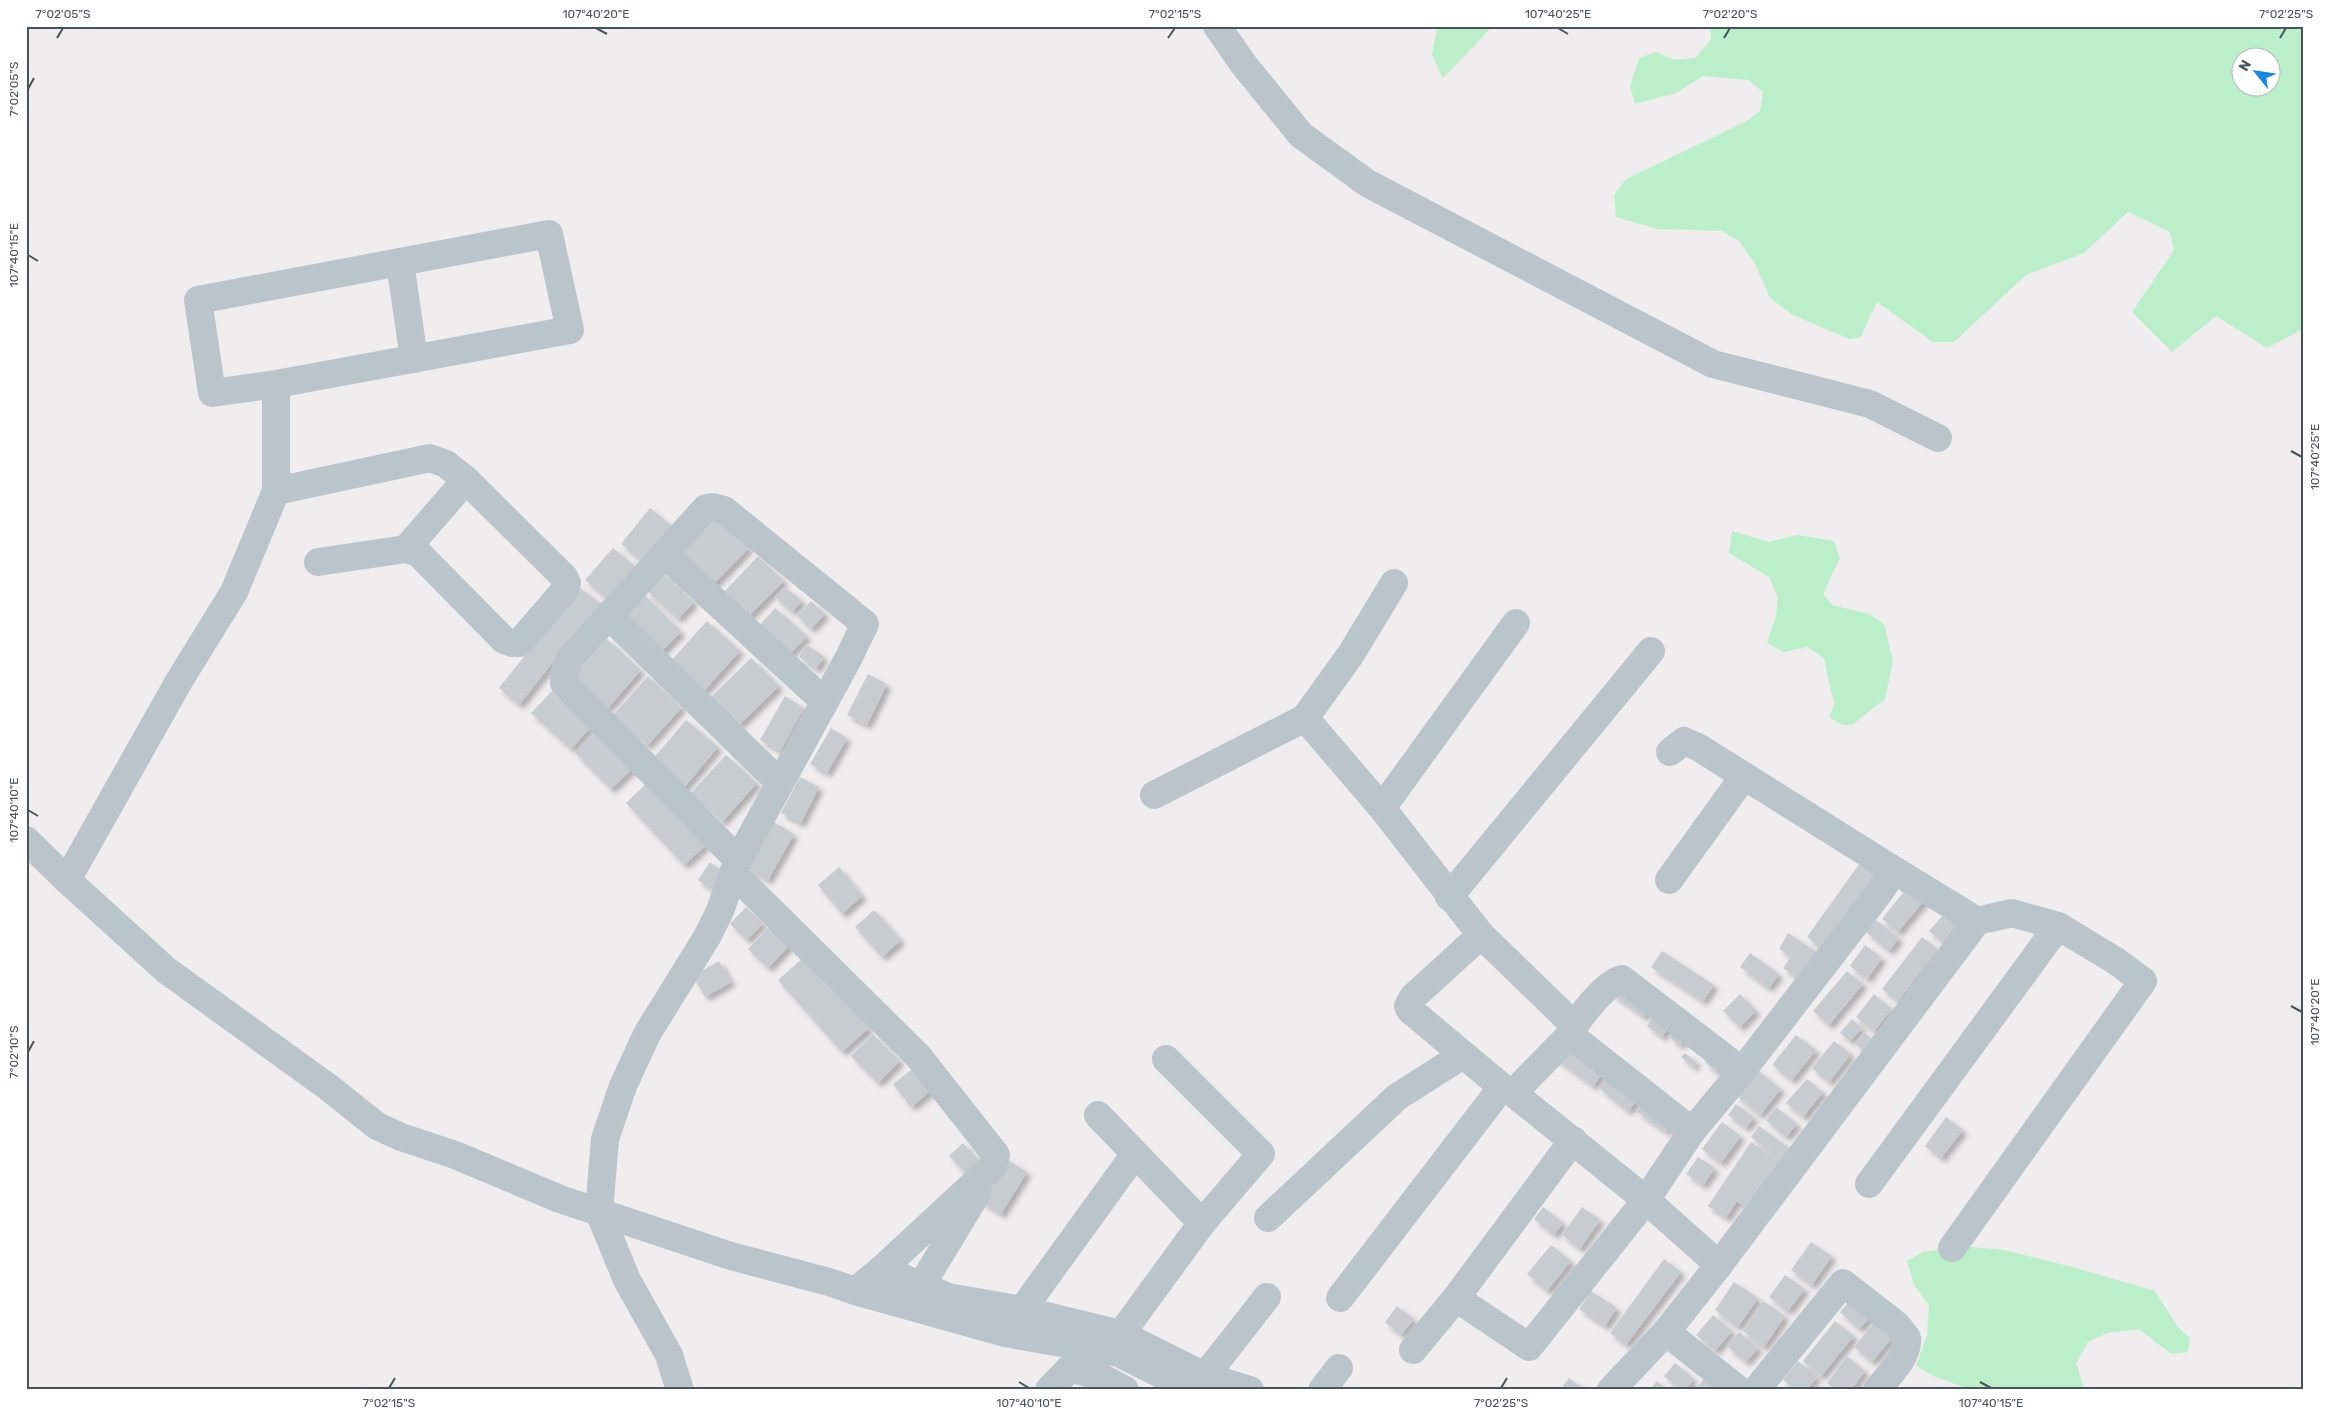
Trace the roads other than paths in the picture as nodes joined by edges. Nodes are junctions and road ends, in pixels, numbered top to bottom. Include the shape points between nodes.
1 (1217, 26) edge
2 (400, 262) junction
3 (414, 359) junction
4 (276, 384) junction
5 (1938, 438) dead end
6 (466, 480) junction
7 (276, 491) junction
8 (406, 549) junction
9 (665, 555) junction
10 (318, 562) dead end
11 (1394, 583) dead end
12 (608, 615) junction
13 (1516, 624) dead end
14 (1651, 651) dead end
15 (825, 702) junction
16 (1305, 718) junction
17 (1670, 752) dead end
18 (1744, 776) junction
19 (780, 783) junction
20 (1154, 795) dead end
21 (1382, 808) junction
22 (26, 840) edge
23 (735, 867) junction
24 (1894, 870) junction
25 (67, 880) junction
26 (1669, 880) dead end
27 (1449, 897) junction
28 (1977, 921) junction
29 (2058, 926) junction
30 (1481, 935) junction
31 (1572, 1030) junction
32 (1462, 1055) junction
33 (1166, 1059) dead end
34 (1742, 1071) junction
35 (1507, 1090) junction
36 (1098, 1115) dead end
37 (1692, 1131) junction
38 (1573, 1140) junction
39 (1135, 1154) junction
40 (993, 1166) junction
41 (1869, 1184) dead end
42 (1646, 1200) junction
43 (599, 1212) junction
44 (1268, 1218) dead end
45 (1202, 1224) junction
46 (1952, 1248) dead end
47 (1719, 1265) junction
48 (882, 1269) junction
49 (921, 1286) junction
50 (855, 1291) junction
51 (1267, 1297) dead end
52 (1340, 1298) dead end
53 (1456, 1298) junction
54 (1022, 1310) junction
55 (1666, 1332) junction
56 (1121, 1334) junction
57 (1413, 1350) dead end
58 (1339, 1368) dead end
59 (1182, 1383) edge
60 (680, 1390) edge
61 (1049, 1390) edge
62 (1125, 1390) edge
63 (1250, 1390) edge
64 (1322, 1390) edge
65 (1610, 1390) edge
66 (1739, 1390) edge
67 (1756, 1390) edge
68 (1877, 1390) edge

1 - 5 street via 1301,135 1367,182 1713,364 1870,404
2 - 3 street
2 - 3 street via 549,234 570,330
2 - 4 street via 198,300 212,394
3 - 4 street
4 - 7 street
6 - 7 street via 446,464 430,458
6 - 8 street
6 - 8 street via 564,577 567,583 565,590 519,642 512,643 504,640 424,558
7 - 25 street via 234,592
8 - 10 street
9 - 12 street
9 - 15 street
9 - 15 street via 706,508 724,510 863,623
11 - 16 street via 1351,654
12 - 19 street
12 - 23 street via 570,659 564,673 564,684
13 - 21 street
14 - 27 street
15 - 19 street
16 - 20 street
16 - 21 street
17 - 18 street via 1684,741
18 - 24 street
18 - 26 street
19 - 23 street
21 - 27 street
22 - 25 street
23 - 40 street via 918,1056 994,1151
23 - 43 street via 712,928 647,1034 623,1086 605,1140
24 - 28 street
24 - 34 street
25 - 43 street via 181,981 377,1126
27 - 30 street
28 - 29 street via 2012,912
28 - 47 street
29 - 41 street
29 - 46 street via 2143,981
30 - 31 street
30 - 32 street via 1412,997 1408,1006 1412,1014
31 - 34 street via 1609,985 1622,979
31 - 35 street
31 - 37 street
32 - 35 street
32 - 44 street via 1397,1097
33 - 45 street via 1261,1154
34 - 37 street
35 - 38 street
35 - 52 street
36 - 39 street
37 - 42 street
38 - 42 street
38 - 53 street
39 - 45 street
39 - 54 street
40 - 48 street
40 - 49 street
42 - 47 street
42 - 53 street via 1529,1347
43 - 50 street via 731,1256
43 - 60 street via 627,1280 669,1355
45 - 56 street
47 - 55 street
48 - 49 street
48 - 50 street
49 - 54 street via 948,1297
50 - 59 street via 1005,1333 1119,1353
51 - 59 street
53 - 57 street
54 - 56 street
55 - 65 street
55 - 66 street
56 - 59 street
58 - 64 street
59 - 63 street
61 - 62 street via 1070,1368 1101,1377
67 - 68 street via 1843,1284 1897,1325 1906,1338 1905,1351

